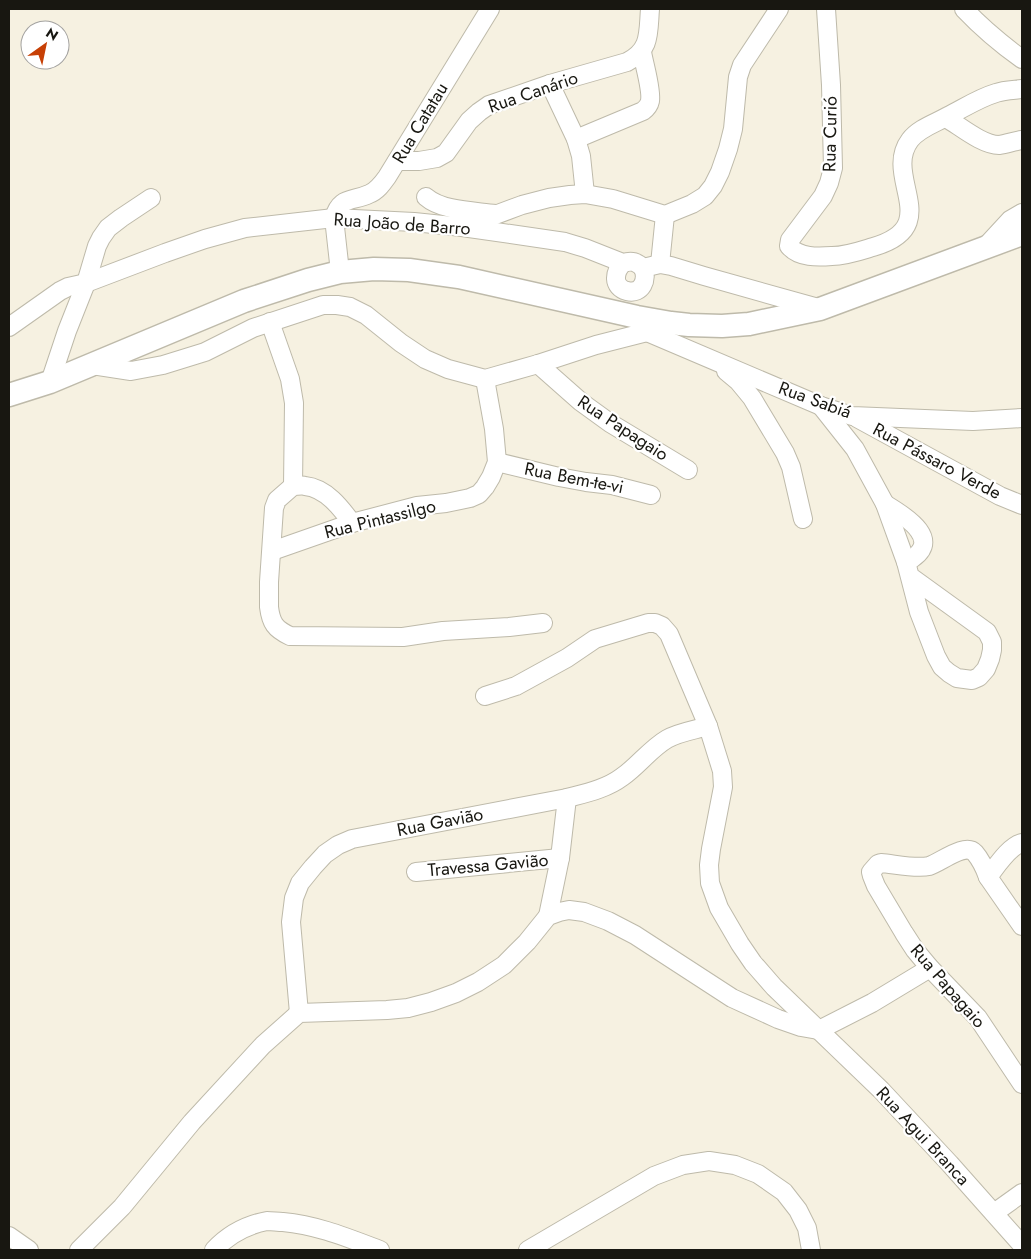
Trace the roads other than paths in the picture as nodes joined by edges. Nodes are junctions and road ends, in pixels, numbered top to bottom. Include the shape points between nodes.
1 (490, 9) edge
2 (650, 9) edge
3 (779, 9) edge
4 (826, 9) edge
5 (964, 9) edge
6 (642, 52) junction
7 (1022, 60) edge
8 (550, 84) junction
9 (1022, 89) edge
10 (946, 118) junction
11 (576, 139) junction
12 (1022, 140) edge
13 (397, 161) junction
14 (585, 194) junction
15 (426, 197) dead end
16 (151, 198) dead end
17 (1022, 213) edge
18 (496, 214) junction
19 (665, 215) junction
20 (334, 218) junction
21 (462, 227) junction
22 (1022, 234) edge
23 (982, 249) junction
24 (624, 263) junction
25 (660, 264) junction
26 (643, 268) junction
27 (340, 272) junction
28 (616, 282) junction
29 (86, 283) junction
30 (640, 288) junction
31 (820, 309) junction
32 (608, 310) junction
33 (12, 320) edge
34 (270, 322) junction
35 (642, 324) junction
36 (714, 361) junction
37 (538, 364) junction
38 (92, 365) junction
39 (485, 379) junction
40 (50, 382) junction
41 (9, 396) edge
42 (821, 406) junction
43 (852, 416) junction
44 (1022, 418) edge
45 (497, 462) junction
46 (688, 470) dead end
47 (293, 486) junction
48 (651, 495) dead end
49 (1022, 495) edge
50 (1000, 496) junction
51 (885, 504) junction
52 (1022, 505) edge
53 (803, 519) dead end
54 (352, 523) junction
55 (272, 551) junction
56 (909, 569) junction
57 (543, 623) dead end
58 (485, 696) dead end
59 (708, 726) junction
60 (567, 798) junction
61 (1021, 844) edge
62 (560, 858) junction
63 (416, 872) dead end
64 (988, 877) junction
65 (548, 916) junction
66 (1022, 926) edge
67 (930, 968) junction
68 (299, 1013) junction
69 (819, 1030) junction
70 (1022, 1084) edge
71 (1022, 1192) edge
72 (994, 1213) junction
73 (9, 1236) edge
74 (1022, 1245) edge
75 (29, 1250) edge
76 (79, 1250) edge
77 (214, 1250) edge
78 (380, 1250) edge
79 (528, 1250) edge
80 (811, 1250) edge

1 - 13 street, Rua Catatau
2 - 6 street
3 - 19 street via 742,65 733,129 713,186 692,204
4 - 10 street, Rua Curió via 833,168 823,196 790,240 789,246 794,252 814,257 836,256 896,238 910,216 901,160 905,148 911,138
5 - 7 street
6 - 8 street, Rua Canário via 627,62
6 - 11 street via 650,94 648,106
8 - 11 street
8 - 13 street, Rua Canário via 489,105 469,121 446,153 437,158
9 - 10 street via 986,96
10 - 12 street via 986,142 1000,144
11 - 14 street
13 - 20 street, Rua Catatau via 379,188 339,205
14 - 18 street via 549,198
14 - 19 street
15 - 18 street via 449,208
16 - 29 street via 108,228 97,246
17 - 23 street via 1010,220
18 - 21 street
19 - 25 street
20 - 21 street, Rua João de Barro
20 - 27 street
20 - 29 street, Rua João de Barro via 245,228 189,244
21 - 24 street, Rua João de Barro via 565,242
22 - 23 main road
23 - 31 main road
24 - 26 street, Rua João de Barro via 634,262
24 - 28 street via 618,268
25 - 26 street, Rua João de Barro
25 - 31 street, Rua João de Barro
26 - 30 street via 646,279
27 - 32 main road via 374,269 442,274
27 - 38 main road via 244,301
28 - 30 street via 626,291
28 - 32 street
29 - 33 street, Rua João de Barro via 68,287
29 - 40 street
30 - 35 street
31 - 35 main road via 749,324
32 - 35 main road
34 - 38 street via 205,352 163,365 131,371
34 - 39 street via 323,305 350,307 366,315 425,359
34 - 47 street via 290,379 294,403
35 - 36 street, Rua Sabiá
35 - 37 street via 596,345
36 - 42 street, Rua Sabiá
36 - 53 street via 738,381 771,427 791,467
37 - 39 street
37 - 46 street, Rua Papagaio via 610,424
38 - 40 main road
39 - 45 street
40 - 41 main road
42 - 43 street, Rua Sabiá
42 - 51 street via 855,449
43 - 44 street, Rua Sabiá via 973,421
43 - 50 street, Rua Pássaro Verde
45 - 48 street, Rua Bem-te-vi
45 - 54 street, Rua Pintassilgo via 485,486 470,498 417,506
47 - 54 street via 314,488 327,495
47 - 55 street via 277,500 274,508
49 - 50 street
50 - 52 street, Rua Pássaro Verde
51 - 56 street
51 - 56 street via 916,526 923,537 922,549
54 - 55 street, Rua Pintassilgo
55 - 57 street via 270,617 280,632 290,636 402,637
56 - 56 street via 919,612 942,667 957,678 972,680 980,677 986,670 992,650 987,632
58 - 59 street, Rua Agui Branca via 516,686 595,639 655,623 669,634
59 - 60 street, Rua Gavião via 669,738 622,777 603,788
59 - 69 street, Rua Agui Branca via 722,771 723,787 709,865 710,883 719,908 753,963
60 - 62 street, Travessa Gavião
60 - 68 street, Rua Gavião via 352,839 325,854 300,883 294,898 291,922
61 - 64 street via 1006,854
62 - 63 street, Travessa Gavião
62 - 65 street
64 - 66 street
64 - 67 street, Rua Papagaio via 980,859 969,850 928,866 881,863 871,872 904,933
65 - 68 street via 504,965 456,993 408,1008
65 - 69 street via 569,910 608,921 732,998 801,1028
67 - 69 street
67 - 70 street, Rua Papagaio via 978,1018
68 - 76 street via 263,1045 192,1122 122,1207
69 - 72 street, Rua Agui Branca via 887,1096
71 - 72 street
72 - 74 street, Rua Agui Branca
73 - 75 street
77 - 78 street via 244,1228 269,1221 330,1232
79 - 80 street via 654,1176 683,1165 710,1161 735,1165 758,1174 784,1192 807,1228

